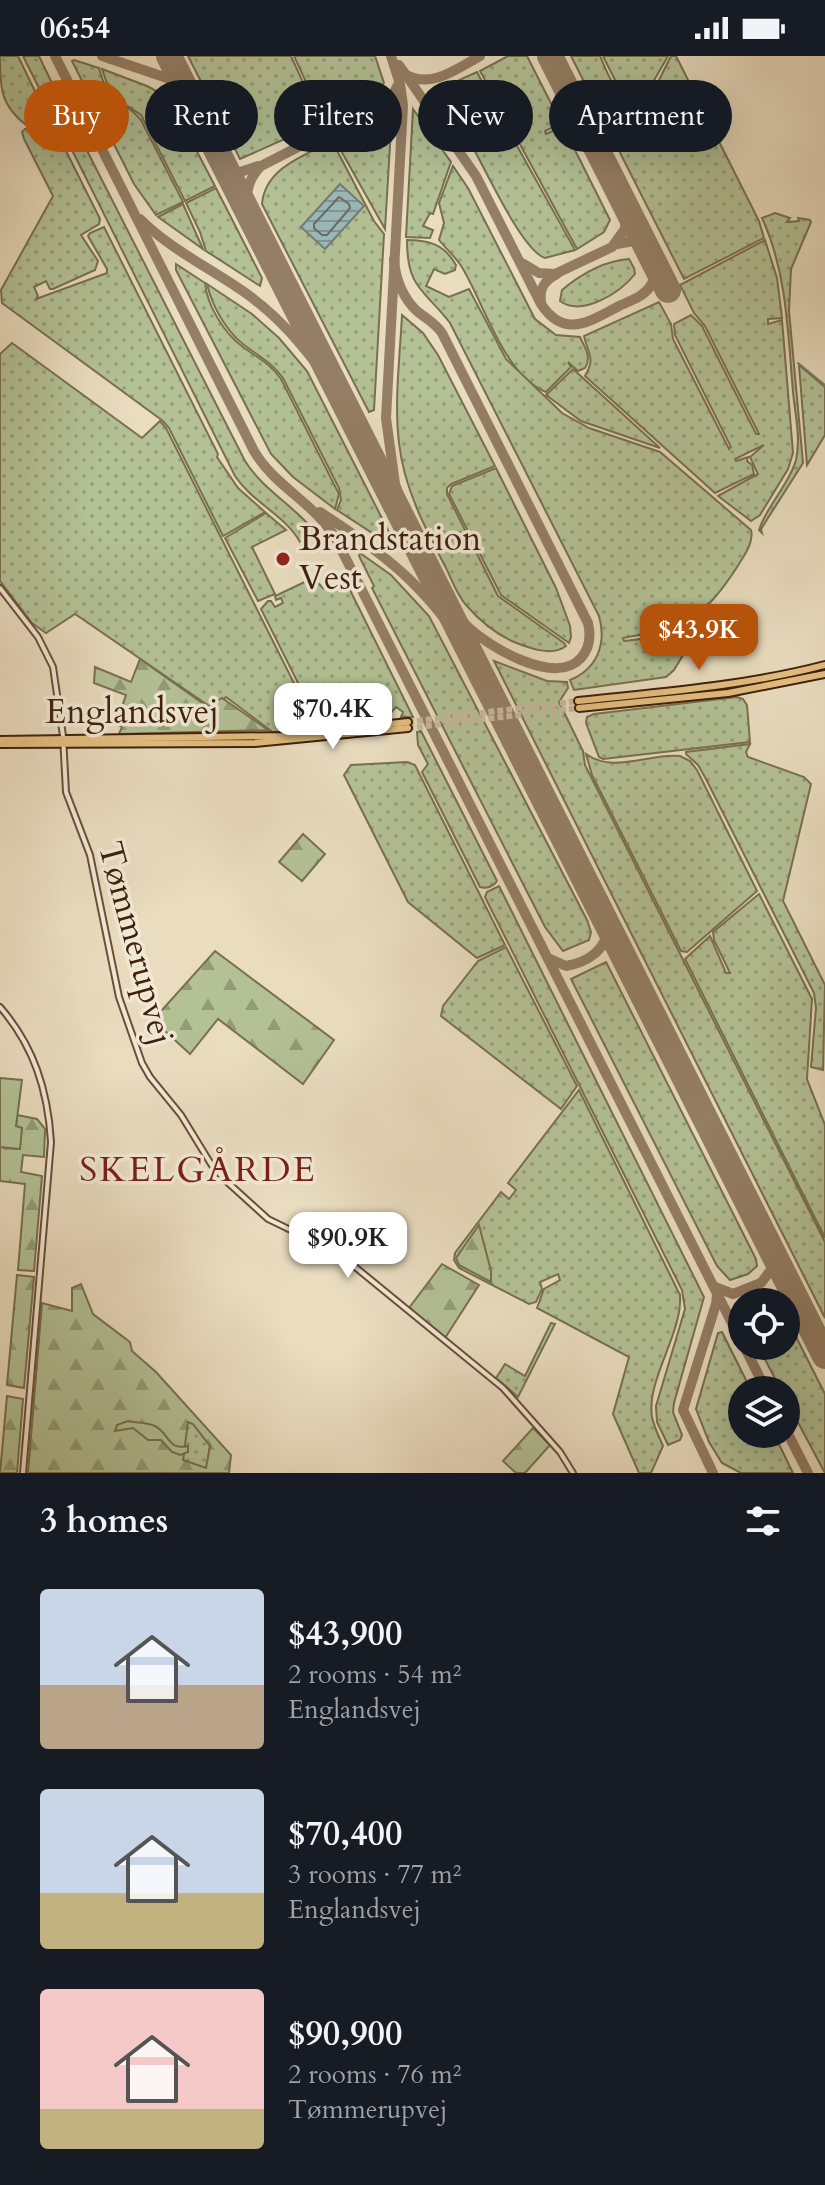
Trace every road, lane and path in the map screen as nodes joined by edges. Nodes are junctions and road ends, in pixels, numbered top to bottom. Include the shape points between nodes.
1 (0, 588) edge
2 (825, 665) edge
3 (825, 674) edge
4 (408, 725) tunnel mouth
5 (0, 742) edge
6 (63, 742) junction
7 (0, 1007) edge
8 (23, 1473) edge
9 (573, 1473) edge

1 - 6 street, Tømmerupvej via 48,655
2 - 3 main road via 579,705 728,693
4 - 6 main road, Englandsvej via 255,743
5 - 6 main road, Englandsvej
6 - 9 street, Tømmerupvej via 66,792 90,855 116,984 142,1063 156,1086 225,1180 268,1219 338,1253 503,1388
7 - 8 street via 37,1067 50,1133

